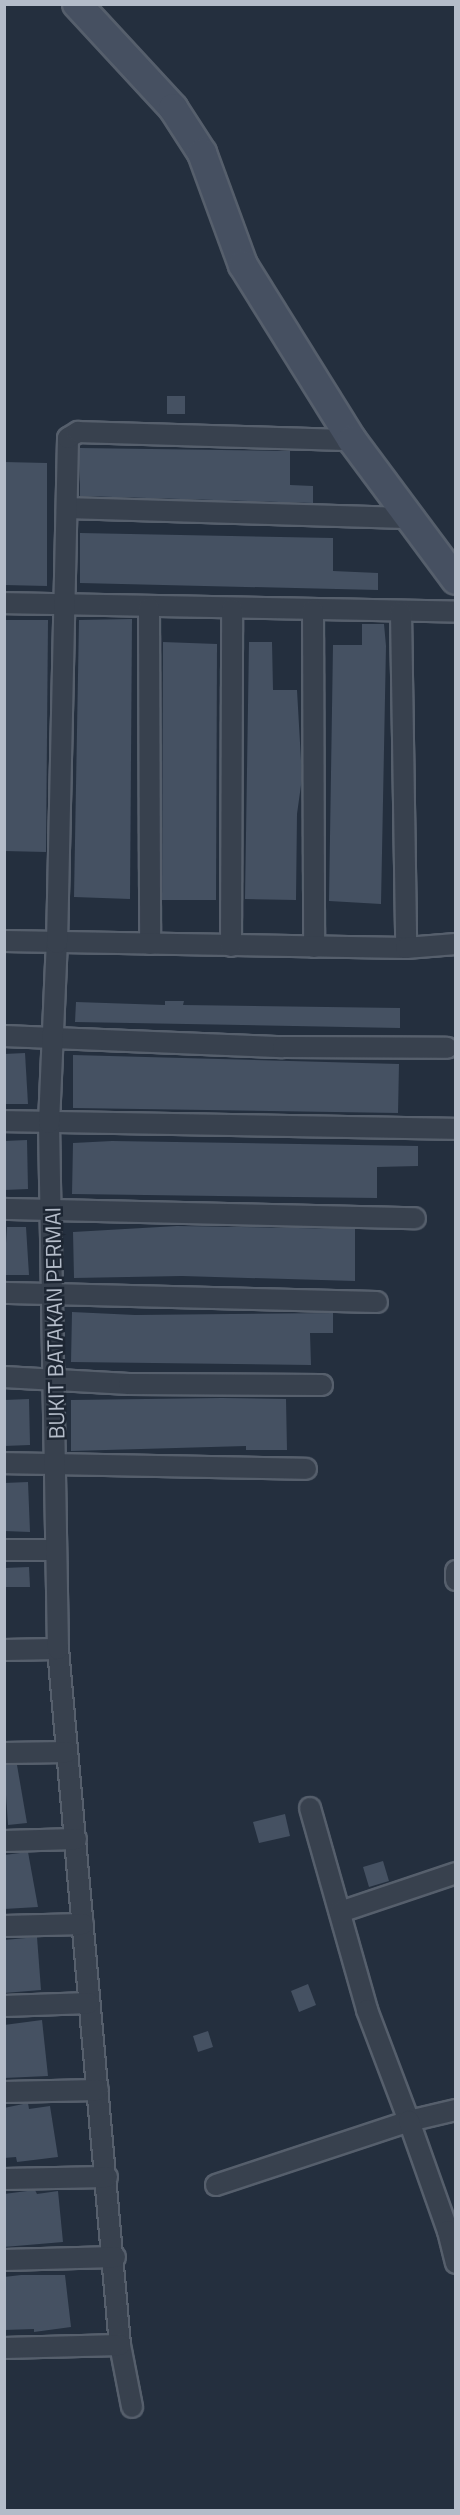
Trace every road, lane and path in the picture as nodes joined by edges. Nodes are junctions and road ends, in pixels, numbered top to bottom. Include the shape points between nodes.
1 (77, 4) edge
2 (352, 440) junction
3 (67, 508) junction
4 (413, 518) junction
5 (456, 580) edge
6 (4, 603) edge
7 (65, 606) junction
8 (149, 608) junction
9 (232, 609) junction
10 (313, 610) junction
11 (401, 612) junction
12 (456, 612) edge
13 (4, 941) edge
14 (57, 943) junction
15 (150, 944) junction
16 (456, 944) edge
17 (231, 946) junction
18 (314, 947) junction
19 (406, 948) junction
20 (4, 1036) edge
21 (53, 1037) junction
22 (447, 1048) dead end
23 (4, 1121) edge
24 (49, 1123) junction
25 (454, 1129) edge
26 (4, 1209) edge
27 (53, 1211) junction
28 (415, 1218) dead end
29 (54, 1292) junction
30 (4, 1293) edge
31 (377, 1302) dead end
32 (4, 1377) edge
33 (56, 1379) junction
34 (322, 1385) dead end
35 (4, 1463) edge
36 (58, 1464) junction
37 (306, 1469) dead end
38 (4, 1550) edge
39 (55, 1550) junction
40 (456, 1572) edge
41 (456, 1580) edge
42 (58, 1649) junction
43 (4, 1650) edge
44 (67, 1752) junction
45 (4, 1753) edge
46 (310, 1808) dead end
47 (76, 1839) junction
48 (4, 1841) edge
49 (456, 1873) edge
50 (340, 1912) junction
51 (83, 1924) junction
52 (4, 1926) edge
53 (89, 2003) junction
54 (4, 2006) edge
55 (98, 2090) junction
56 (4, 2092) edge
57 (456, 2110) edge
58 (409, 2121) junction
59 (107, 2177) junction
60 (4, 2179) edge
61 (216, 2185) dead end
62 (115, 2257) junction
63 (4, 2260) edge
64 (456, 2263) edge
65 (120, 2345) junction
66 (4, 2348) edge
67 (132, 2407) dead end

1 - 2 street via 173,108 202,153 243,265
2 - 3 street, BUKIT BATAKAN PERMAI via 78,432 68,438
2 - 4 street
3 - 4 street
3 - 7 street, BUKIT BATAKAN PERMAI
4 - 5 street
6 - 7 street
7 - 8 street
7 - 14 street, BUKIT BATAKAN PERMAI
8 - 9 street
8 - 15 street
9 - 10 street
9 - 17 street
10 - 11 street
10 - 18 street
11 - 12 street
11 - 19 street
13 - 14 street
14 - 15 street
14 - 21 street, BUKIT BATAKAN PERMAI
15 - 17 street
16 - 19 street
17 - 18 street
18 - 19 street
20 - 21 street
21 - 22 street via 283,1047
21 - 24 street, BUKIT BATAKAN PERMAI
23 - 24 street
24 - 25 street
24 - 27 street, BUKIT BATAKAN PERMAI
26 - 27 street
27 - 28 street
27 - 29 street, BUKIT BATAKAN PERMAI
29 - 30 street
29 - 31 street
29 - 33 street, BUKIT BATAKAN PERMAI
32 - 33 street
33 - 34 street via 129,1384
33 - 36 street, BUKIT BATAKAN PERMAI
35 - 36 street
36 - 37 street
36 - 39 street, BUKIT BATAKAN PERMAI
38 - 39 street
39 - 42 street, BUKIT BATAKAN PERMAI
40 - 41 street
42 - 43 street
42 - 44 street, BUKIT BATAKAN PERMAI
44 - 45 street
44 - 47 street, BUKIT BATAKAN PERMAI
46 - 50 street
47 - 48 street
47 - 51 street, BUKIT BATAKAN PERMAI
49 - 50 street
50 - 58 street via 367,2010
51 - 52 street
51 - 53 street, BUKIT BATAKAN PERMAI
53 - 54 street
53 - 55 street, BUKIT BATAKAN PERMAI
55 - 56 street
55 - 59 street, BUKIT BATAKAN PERMAI
57 - 58 street
58 - 61 street
58 - 64 street
59 - 60 street
59 - 62 street, BUKIT BATAKAN PERMAI
62 - 63 street
62 - 65 street, BUKIT BATAKAN PERMAI
65 - 66 street
65 - 67 street, BUKIT BATAKAN PERMAI

